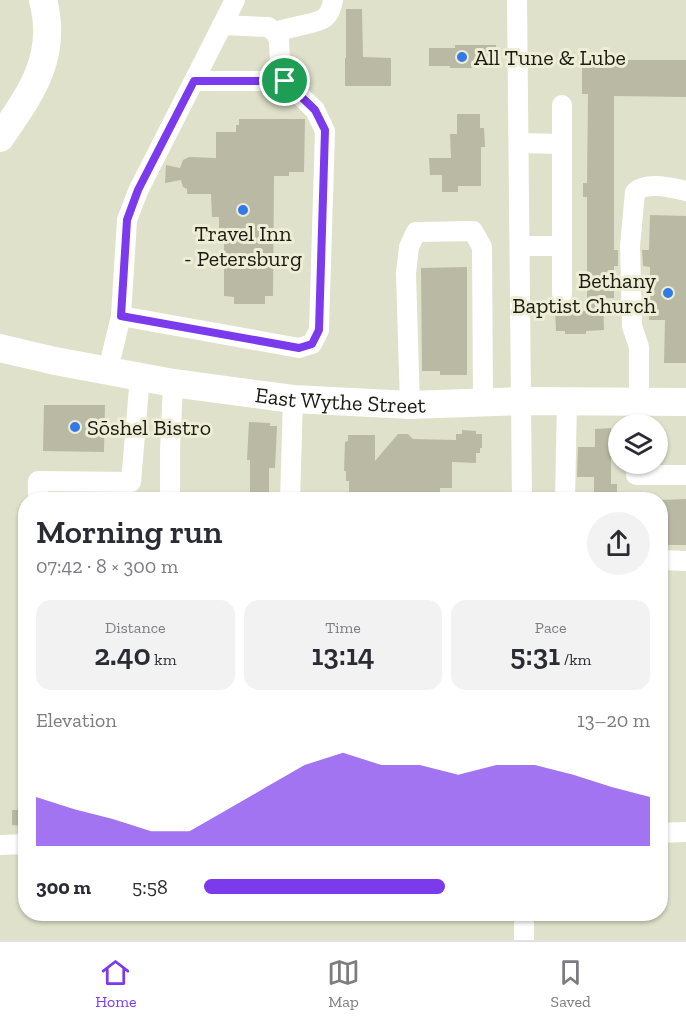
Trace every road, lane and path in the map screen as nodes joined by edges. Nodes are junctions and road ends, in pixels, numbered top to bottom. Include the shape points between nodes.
1 (43, 0) edge
2 (235, 0) edge
3 (333, 0) edge
4 (517, 0) edge
5 (222, 25) junction
6 (275, 32) junction
7 (194, 81) junction
8 (285, 81) junction
9 (562, 105) dead end
10 (0, 138) edge
11 (519, 143) junction
12 (562, 144) junction
13 (686, 191) edge
14 (520, 246) junction
15 (562, 246) junction
16 (562, 294) dead end
17 (121, 316) junction
18 (0, 348) edge
19 (108, 370) junction
20 (140, 376) junction
21 (173, 383) junction
22 (293, 399) junction
23 (483, 401) junction
24 (521, 401) junction
25 (567, 401) junction
26 (639, 401) junction
27 (686, 402) edge
28 (410, 405) junction
29 (686, 475) edge
30 (636, 476) dead end
31 (133, 491) edge
32 (38, 492) edge
33 (170, 492) edge
34 (290, 492) edge
35 (522, 492) edge
36 (565, 492) edge
37 (668, 560) edge
38 (686, 561) edge
39 (686, 832) edge
40 (668, 833) edge
41 (18, 844) edge
42 (0, 845) edge
43 (524, 921) edge
44 (524, 940) edge

1 - 10 highway via 48,38 44,60 37,80
2 - 5 street
3 - 6 street via 328,15 320,22
4 - 11 street
5 - 6 street via 268,27
5 - 7 street
6 - 8 street
7 - 8 street
7 - 17 street via 138,190 127,220
8 - 17 street via 315,110 325,130 319,330 312,344 299,348
9 - 12 street
11 - 12 street
11 - 14 street
12 - 15 street
13 - 26 street via 666,186 635,192 630,246 632,326 639,347
14 - 15 street
14 - 24 street
15 - 16 street
17 - 19 street
18 - 19 highway, East Wythe Street
19 - 20 highway, East Wythe Street
20 - 21 highway, East Wythe Street
20 - 31 street
21 - 22 highway, East Wythe Street
21 - 33 street
22 - 28 highway, East Wythe Street
22 - 34 street
23 - 24 highway, East Wythe Street
23 - 28 highway, East Wythe Street
23 - 28 street via 482,247 473,231 416,232 409,247 406,273
24 - 25 highway, East Wythe Street
24 - 35 street
25 - 26 highway, East Wythe Street
25 - 36 street
26 - 27 highway, East Wythe Street
29 - 30 street
31 - 32 street via 38,481
37 - 38 street
39 - 40 street
41 - 42 street
43 - 44 street

